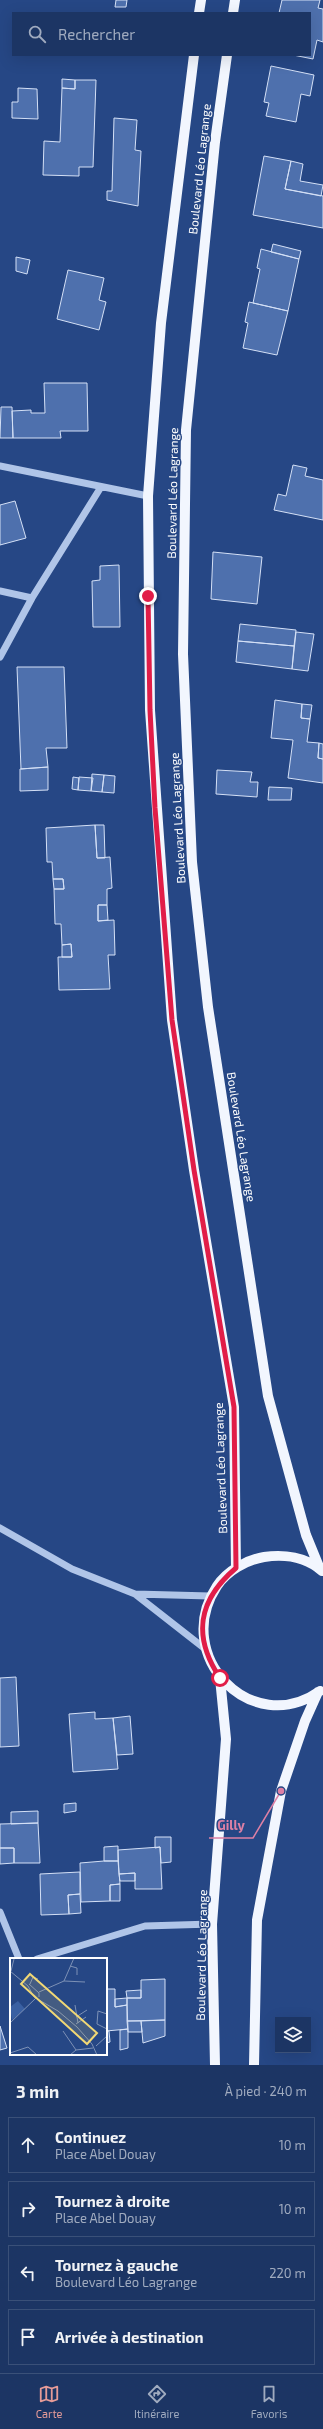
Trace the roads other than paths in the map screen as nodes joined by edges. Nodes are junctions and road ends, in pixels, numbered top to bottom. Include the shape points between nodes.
1 (201, 0) edge
2 (235, 0) edge
3 (199, 12) edge
4 (233, 12) edge
5 (194, 56) edge
6 (227, 56) edge
7 (0, 466) edge
8 (101, 487) junction
9 (148, 496) junction
10 (0, 591) edge
11 (32, 598) junction
12 (0, 657) edge
13 (0, 1528) edge
14 (236, 1568) junction
15 (321, 1570) edge
16 (135, 1594) junction
17 (210, 1596) junction
18 (204, 1648) junction
19 (220, 1678) junction
20 (321, 1690) edge
21 (0, 1912) edge
22 (212, 1924) junction
23 (19, 1958) edge
24 (40, 1958) edge
25 (215, 2065) edge
26 (254, 2065) edge

1 - 3 main road
2 - 4 main road
5 - 9 main road, Boulevard Léo Lagrange via 161,323
6 - 15 main road, Boulevard Léo Lagrange via 215,142 186,430 183,654 192,862 208,1007 268,1396 306,1535
7 - 8 street
8 - 9 street
8 - 11 street
9 - 14 main road, Boulevard Léo Lagrange via 150,710 171,1012 194,1170 234,1407
10 - 11 street
11 - 12 street
13 - 16 street via 72,1569
14 - 15 main road via 256,1558 278,1555 300,1559
14 - 17 main road via 221,1580
16 - 17 street
16 - 18 street
17 - 18 main road via 202,1621
18 - 19 main road
19 - 20 main road via 236,1693 256,1702 278,1705 299,1702
19 - 22 main road, Boulevard Léo Lagrange via 226,1739
20 - 26 main road via 305,1721 281,1791 257,1920
21 - 23 street
22 - 24 street via 145,1926
22 - 25 main road, Boulevard Léo Lagrange

